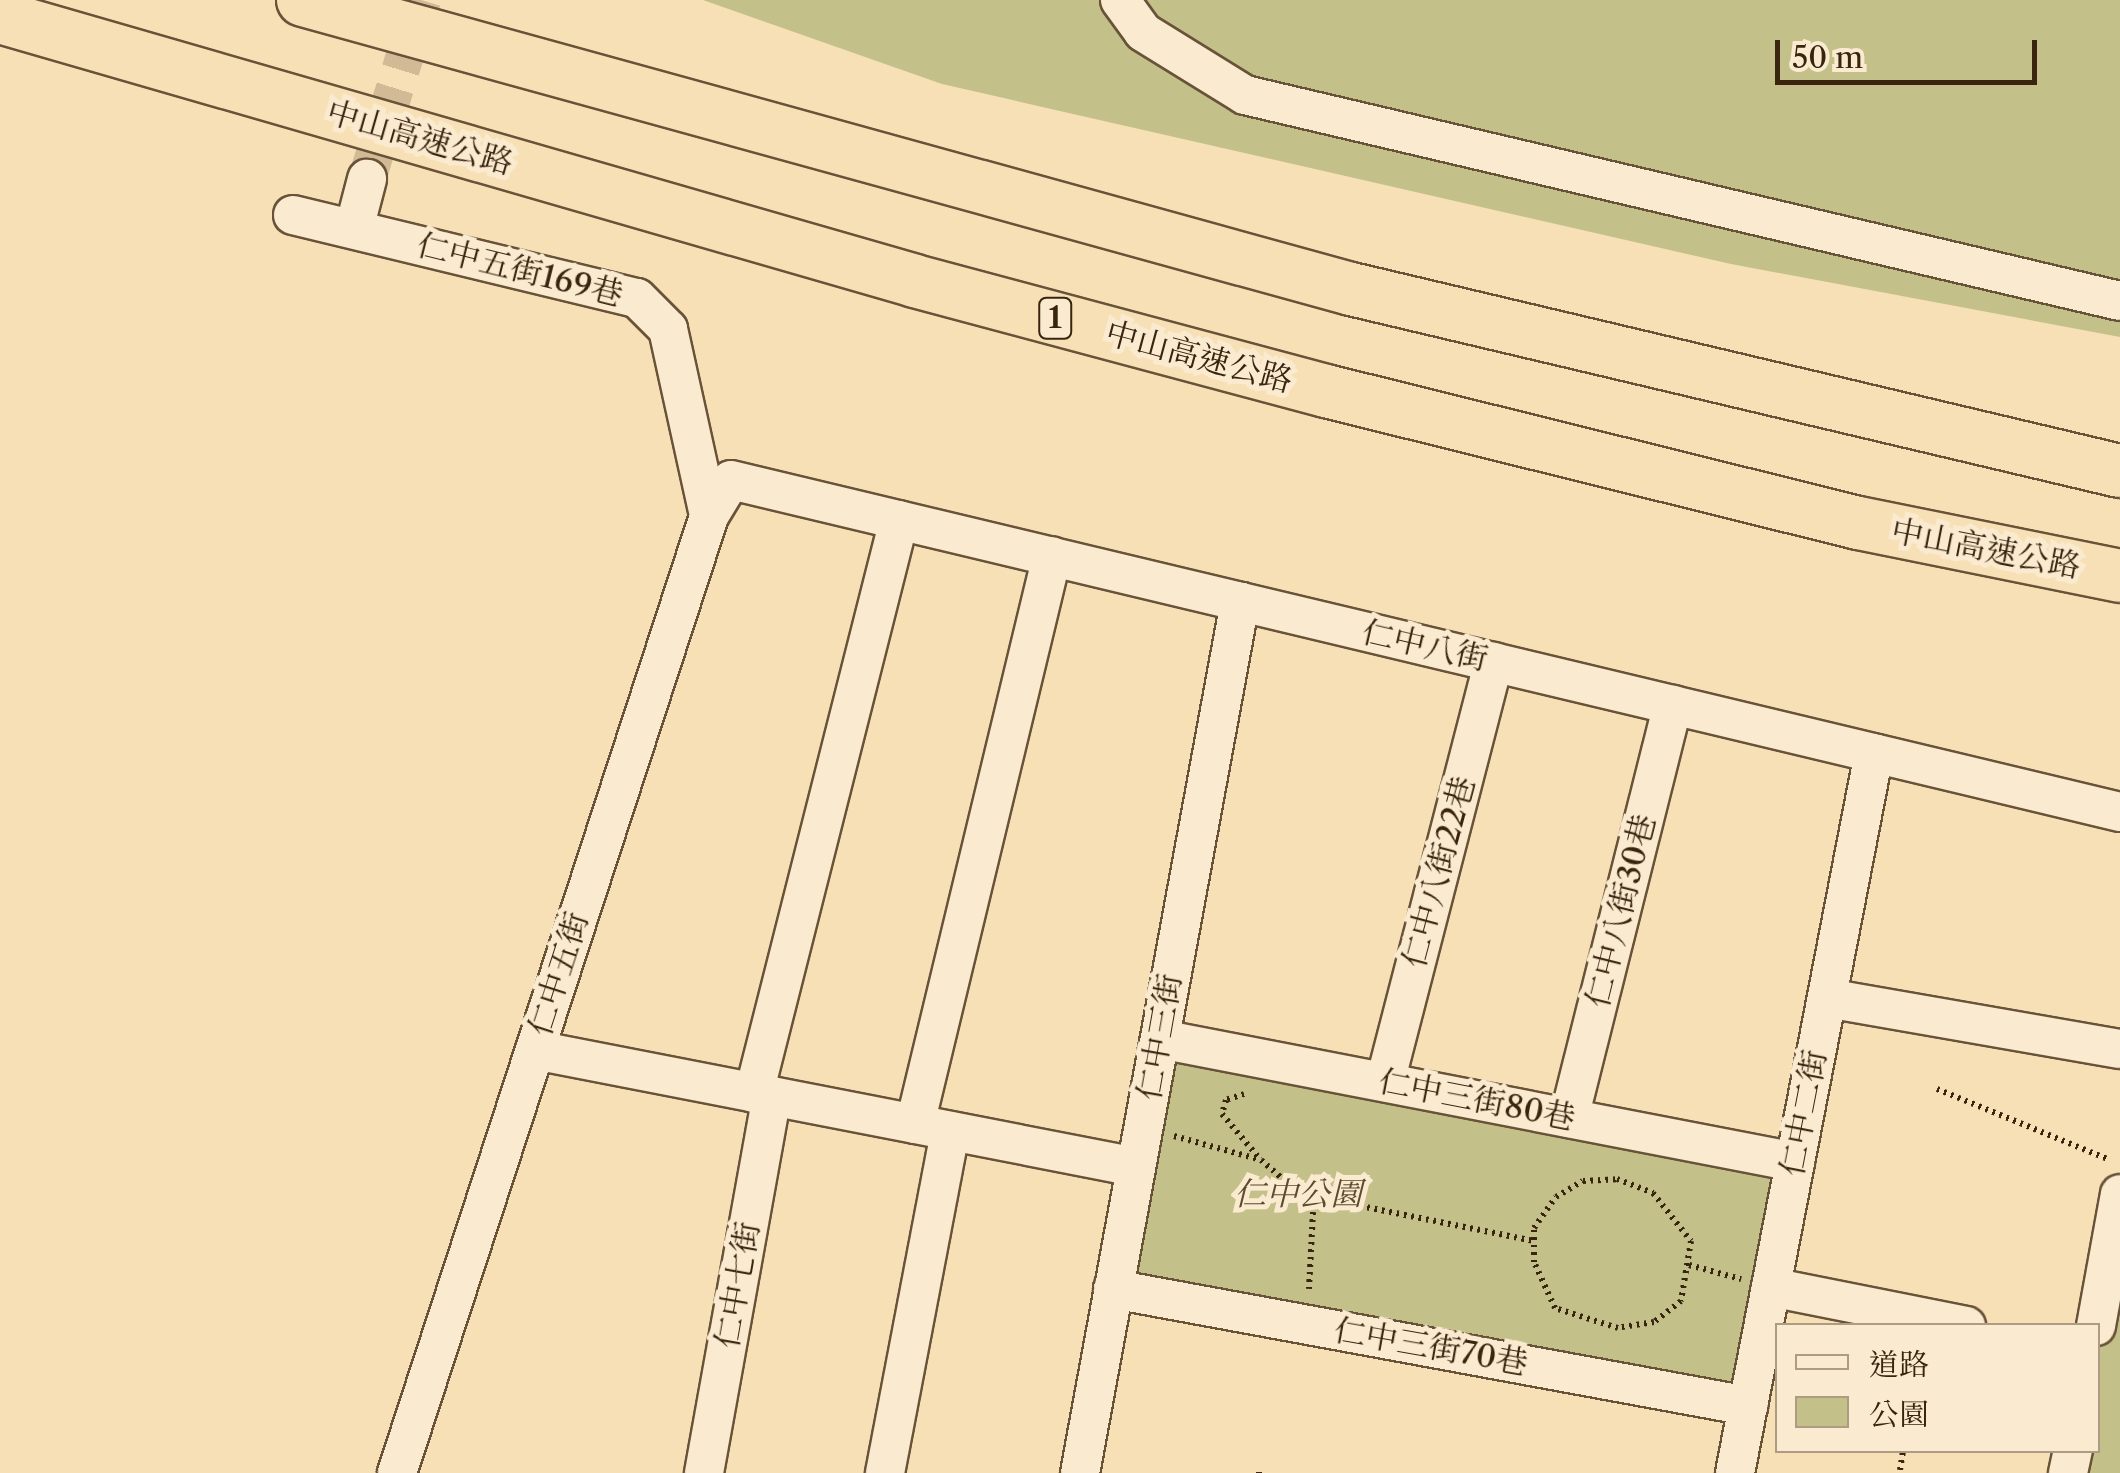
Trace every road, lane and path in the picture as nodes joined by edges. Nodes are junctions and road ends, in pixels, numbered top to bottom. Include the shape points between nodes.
1 (303, 0) edge
2 (1120, 0) edge
3 (0, 18) edge
4 (367, 179) tunnel mouth
5 (293, 214) dead end
6 (354, 229) junction
7 (2120, 301) edge
8 (2120, 471) edge
9 (731, 480) joint
10 (709, 516) junction
11 (898, 520) junction
12 (1052, 556) junction
13 (2120, 576) edge
14 (1240, 602) junction
15 (1494, 662) junction
16 (1673, 705) junction
17 (1874, 753) junction
18 (2120, 812) edge
19 (1827, 998) junction
20 (1160, 1038) junction
21 (2120, 1048) edge
22 (534, 1050) junction
23 (1280, 1062) junction
24 (1385, 1082) junction
25 (1938, 1089) dead end
26 (763, 1095) junction
27 (1569, 1118) junction
28 (933, 1128) junction
29 (1139, 1150) junction
30 (1261, 1160) junction
31 (1795, 1162) junction
32 (2120, 1164) edge
33 (1300, 1194) junction
34 (2120, 1194) edge
35 (1534, 1240) junction
36 (1689, 1265) junction
37 (1771, 1287) junction
38 (1114, 1289) junction
39 (1951, 1323) edge
40 (2097, 1323) edge
41 (1304, 1324) junction
42 (1748, 1406) junction
43 (1903, 1453) edge
44 (1900, 1470) dead end
45 (397, 1473) edge
46 (704, 1473) edge
47 (885, 1473) edge
48 (1080, 1473) edge
49 (1735, 1473) edge

1 - 8 highway via 1350,289
2 - 7 street via 1142,32 1245,95
3 - 13 highway, 中山高速公路 / 1 via 915,281 1326,391 1858,523
4 - 6 street
5 - 6 street, 仁中五街169巷
6 - 10 street, 仁中五街169巷 via 637,298 668,329
9 - 10 street, 仁中五街
9 - 11 street, 仁中八街
10 - 22 street, 仁中五街
11 - 12 street, 仁中八街
11 - 26 street, 仁中七街
12 - 14 street, 仁中八街
12 - 28 street
14 - 15 street, 仁中八街
14 - 20 street, 仁中三街
15 - 16 street, 仁中八街
15 - 24 street, 仁中八街22巷
16 - 17 street, 仁中八街
16 - 27 street, 仁中八街30巷
17 - 18 street, 仁中八街
17 - 19 street, 仁中二街
19 - 21 street
19 - 31 street, 仁中二街
20 - 23 street, 仁中三街80巷
20 - 29 street, 仁中三街
22 - 26 street
22 - 45 street, 仁中五街
23 - 24 street, 仁中三街80巷
23 - 30 path via 1256,1089 1226,1100 1222,1114
24 - 27 street, 仁中三街80巷
25 - 32 path
26 - 28 street
26 - 46 street, 仁中七街
27 - 31 street, 仁中三街80巷
28 - 29 street
28 - 47 street
29 - 30 path
29 - 38 street, 仁中三街
30 - 33 path
31 - 37 street, 仁中二街
33 - 35 path
33 - 41 path via 1313,1212 1314,1231
34 - 40 street
35 - 36 path via 1534,1228 1556,1196 1582,1181 1618,1179 1653,1193 1675,1216 1691,1241
35 - 36 path via 1534,1262 1555,1308 1618,1328 1654,1322 1680,1300
36 - 37 path
37 - 39 street
37 - 42 street, 仁中二街
38 - 41 street, 仁中三街70巷
38 - 48 street, 仁中三街
41 - 42 street, 仁中三街70巷
42 - 49 street, 仁中二街
43 - 44 path

